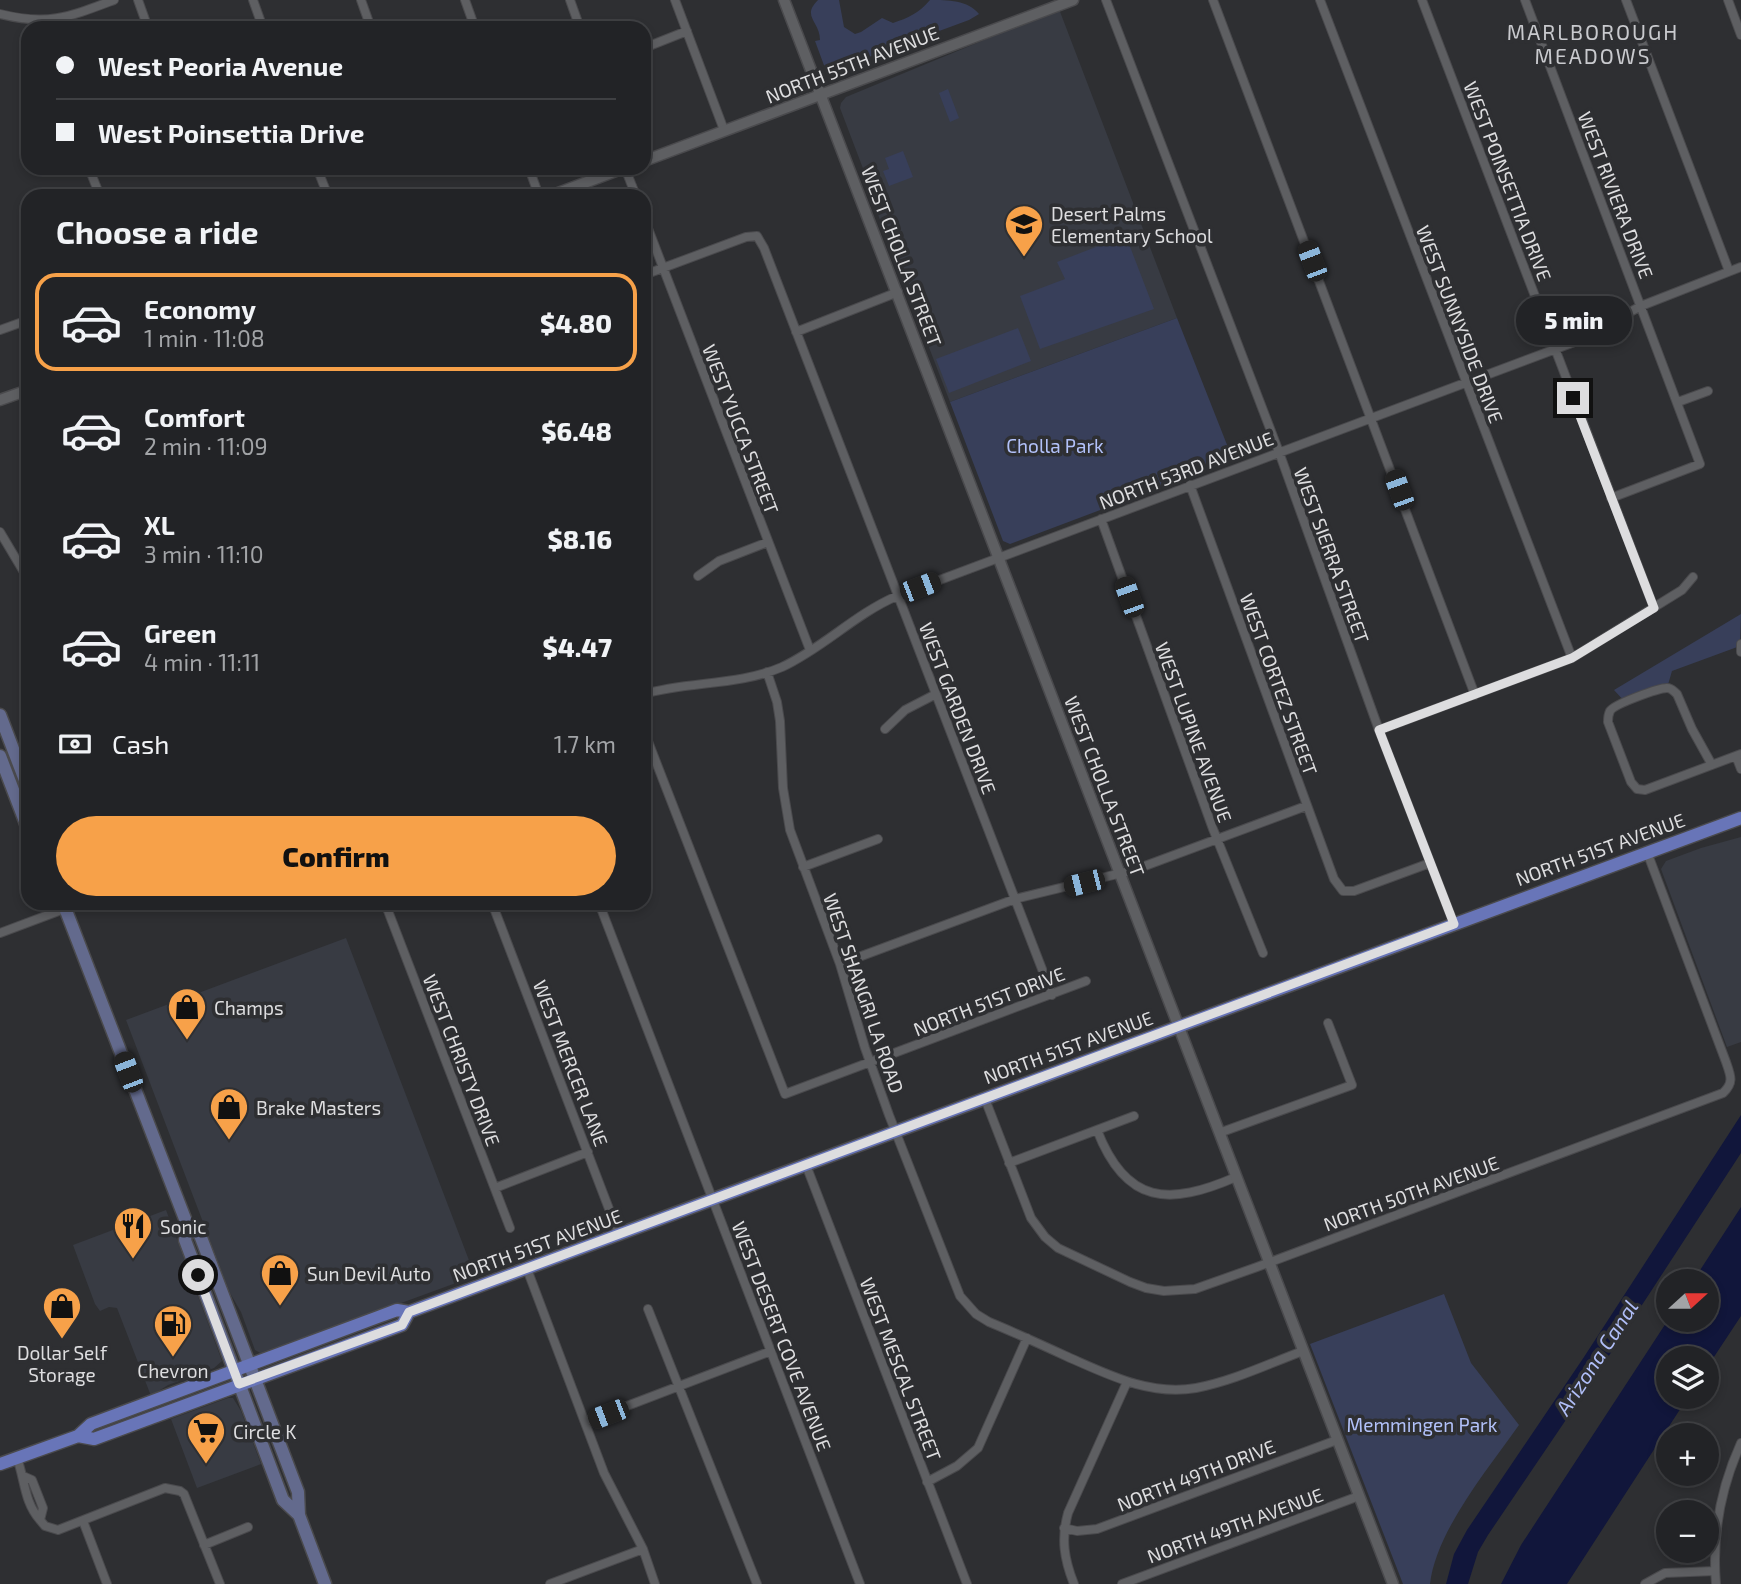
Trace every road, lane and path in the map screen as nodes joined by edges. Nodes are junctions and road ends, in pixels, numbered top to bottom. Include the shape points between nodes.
1 (114, 0) edge
2 (138, 0) edge
3 (253, 0) edge
4 (360, 0) edge
5 (465, 0) edge
6 (570, 0) edge
7 (675, 0) edge
8 (785, 0) edge
9 (1073, 0) edge
10 (1106, 0) edge
11 (1213, 0) edge
12 (1320, 0) edge
13 (1422, 0) edge
14 (1525, 0) edge
15 (1626, 0) edge
16 (1728, 0) edge
17 (0, 14) edge
18 (30, 21) edge
19 (53, 21) edge
20 (146, 21) edge
21 (260, 21) edge
22 (368, 21) edge
23 (472, 21) edge
24 (578, 21) edge
25 (687, 32) junction
26 (1741, 35) edge
27 (651, 45) edge
28 (820, 95) junction
29 (724, 130) junction
30 (651, 158) edge
31 (606, 175) edge
32 (569, 189) edge
33 (651, 236) edge
34 (1741, 267) edge
35 (663, 268) junction
36 (1729, 271) junction
37 (651, 272) edge
38 (898, 292) junction
39 (1641, 306) junction
40 (21, 322) edge
41 (0, 330) edge
42 (796, 332) junction
43 (1554, 349) junction
44 (1465, 383) junction
45 (1708, 391) dead end
46 (21, 392) edge
47 (0, 400) edge
48 (1678, 402) junction
49 (1372, 417) junction
50 (1279, 452) junction
51 (1190, 485) junction
52 (1611, 498) junction
53 (1101, 519) junction
54 (0, 532) edge
55 (768, 542) junction
56 (999, 557) junction
57 (21, 568) edge
58 (698, 576) dead end
59 (1693, 577) dead end
60 (21, 581) edge
61 (17, 583) dead end
62 (897, 596) junction
63 (1654, 608) junction
64 (1741, 644) edge
65 (810, 650) junction
66 (1741, 652) edge
67 (1572, 658) junction
68 (767, 672) junction
69 (651, 693) edge
70 (936, 694) junction
71 (1475, 695) junction
72 (0, 715) edge
73 (885, 729) dead end
74 (1379, 730) junction
75 (651, 749) edge
76 (1739, 755) edge
77 (0, 756) edge
78 (1712, 765) junction
79 (1741, 769) edge
80 (21, 770) edge
81 (1306, 806) junction
82 (21, 811) edge
83 (1741, 818) edge
84 (878, 839) dead end
85 (1216, 839) junction
86 (1647, 852) junction
87 (1430, 863) junction
88 (803, 867) junction
89 (1120, 874) junction
90 (1015, 900) junction
91 (52, 910) edge
92 (65, 910) edge
93 (388, 910) edge
94 (495, 910) edge
95 (602, 910) edge
96 (1454, 924) junction
97 (0, 933) edge
98 (1263, 953) dead end
99 (840, 964) junction
100 (1086, 981) dead end
101 (1052, 995) junction
102 (1328, 1023) dead end
103 (1179, 1026) junction
104 (870, 1062) junction
105 (985, 1099) junction
106 (1133, 1116) dead end
107 (1097, 1130) junction
108 (895, 1132) junction
109 (1219, 1133) junction
110 (588, 1152) junction
111 (1009, 1163) junction
112 (806, 1165) junction
113 (1236, 1177) junction
114 (495, 1188) junction
115 (712, 1200) junction
116 (187, 1224) junction
117 (510, 1228) dead end
118 (619, 1235) junction
119 (1269, 1262) junction
120 (527, 1269) junction
121 (648, 1309) dead end
122 (409, 1312) junction
123 (1027, 1338) junction
124 (771, 1351) junction
125 (1303, 1351) junction
126 (249, 1365) junction
127 (234, 1371) junction
128 (254, 1378) junction
129 (1127, 1382) junction
130 (239, 1384) junction
131 (677, 1387) junction
132 (585, 1423) junction
133 (78, 1436) junction
134 (1337, 1440) junction
135 (1741, 1443) edge
136 (17, 1458) junction
137 (0, 1464) edge
138 (928, 1482) junction
139 (1359, 1496) junction
140 (299, 1515) junction
141 (83, 1521) junction
142 (248, 1527) dead end
143 (1064, 1528) junction
144 (204, 1545) junction
145 (643, 1549) junction
146 (1715, 1571) junction
147 (1645, 1583) edge
148 (107, 1584) edge
149 (220, 1584) edge
150 (325, 1584) edge
151 (550, 1584) edge
152 (656, 1584) edge
153 (757, 1584) edge
154 (860, 1584) edge
155 (967, 1584) edge
156 (1074, 1584) edge
157 (1122, 1584) edge
158 (1393, 1584) edge
159 (1716, 1584) edge

1 - 19 street
2 - 20 street
3 - 21 street
4 - 22 street
5 - 23 street
6 - 24 street
7 - 25 street
8 - 28 street, WEST CHOLLA STREET
9 - 28 street, NORTH 55TH AVENUE
10 - 50 street, WEST SIERRA STREET
11 - 49 street
12 - 44 street, WEST SUNNYSIDE DRIVE
13 - 43 street, WEST POINSETTIA DRIVE
14 - 39 street, WEST RIVIERA DRIVE
15 - 36 street
16 - 26 street
17 - 18 street
25 - 27 street
25 - 29 street
28 - 29 street, NORTH 55TH AVENUE
28 - 38 street, WEST CHOLLA STREET
29 - 30 street, NORTH 55TH AVENUE
31 - 32 street
33 - 35 street, WEST YUCCA STREET
34 - 36 street, NORTH 53RD AVENUE
35 - 37 street
35 - 42 street, WEST GARDEN DRIVE via 757,236
35 - 55 street, WEST YUCCA STREET
36 - 39 street, NORTH 53RD AVENUE
38 - 42 street
38 - 56 street, WEST CHOLLA STREET
39 - 43 street, NORTH 53RD AVENUE
39 - 48 street, WEST RIVIERA DRIVE
40 - 41 street
42 - 62 street, WEST GARDEN DRIVE
43 - 44 street, NORTH 53RD AVENUE
43 - 52 street, WEST POINSETTIA DRIVE
44 - 49 street, NORTH 53RD AVENUE
44 - 67 street, WEST SUNNYSIDE DRIVE
45 - 48 street
46 - 47 street
48 - 52 street, WEST RIVIERA DRIVE via 1700,464
49 - 50 street, NORTH 53RD AVENUE
49 - 71 street
50 - 51 street, NORTH 53RD AVENUE
50 - 74 street, WEST SIERRA STREET
51 - 53 street, NORTH 53RD AVENUE
51 - 81 street, WEST CORTEZ STREET
52 - 63 street, WEST POINSETTIA DRIVE
53 - 56 street, NORTH 53RD AVENUE
53 - 85 street, WEST LUPINE AVENUE
54 - 57 street
55 - 58 street via 719,561
55 - 65 street, WEST YUCCA STREET
56 - 62 street, NORTH 53RD AVENUE
56 - 89 street, WEST CHOLLA STREET
59 - 63 street
60 - 61 street
62 - 65 street, NORTH 53RD AVENUE via 875,605
62 - 70 street, WEST GARDEN DRIVE
63 - 67 street
64 - 66 street
65 - 68 street, NORTH 53RD AVENUE
67 - 71 street
68 - 69 street, NORTH 53RD AVENUE
68 - 88 street, WEST SHANGRI LA ROAD via 780,721 788,818
70 - 73 street via 905,710
70 - 90 street, WEST GARDEN DRIVE
71 - 74 street
72 - 80 main road
74 - 87 street, WEST SIERRA STREET
75 - 104 street, NORTH 51ST DRIVE via 785,1094
76 - 78 street
76 - 79 street
77 - 82 main road
78 - 78 street via 1672,689 1649,693 1608,713 1637,789
81 - 85 street
81 - 87 street, WEST CORTEZ STREET via 1343,891
83 - 86 main road, NORTH 51ST AVENUE
84 - 88 street
85 - 89 street
85 - 98 street, WEST LUPINE AVENUE
86 - 96 main road, NORTH 51ST AVENUE
86 - 119 street, NORTH 50TH AVENUE via 1731,1086 1723,1093
87 - 96 street, WEST SIERRA STREET
88 - 99 street, WEST SHANGRI LA ROAD
89 - 90 street
89 - 103 street, WEST CHOLLA STREET
90 - 99 street
90 - 101 street, WEST GARDEN DRIVE
91 - 97 street
92 - 116 main road
93 - 114 street, WEST CHRISTY DRIVE
94 - 110 street, WEST MERCER LANE
95 - 115 street, WEST DESERT COVE AVENUE
96 - 103 main road, NORTH 51ST AVENUE
99 - 104 street, WEST SHANGRI LA ROAD
100 - 101 street, NORTH 51ST DRIVE
101 - 104 street, NORTH 51ST DRIVE
102 - 109 street via 1352,1084
103 - 105 main road, NORTH 51ST AVENUE
103 - 109 street, WEST CHOLLA STREET
104 - 108 street, WEST SHANGRI LA ROAD
105 - 108 main road, NORTH 51ST AVENUE
105 - 111 street
106 - 107 street
107 - 111 street
107 - 113 street via 1114,1165 1135,1184 1156,1194 1186,1195
108 - 112 main road, NORTH 51ST AVENUE
108 - 123 street, WEST SHANGRI LA ROAD via 960,1296 976,1314
109 - 113 street, WEST CHOLLA STREET
110 - 114 street
110 - 118 street, WEST MERCER LANE
111 - 119 street, NORTH 50TH AVENUE via 1031,1218 1045,1237 1072,1256 1146,1288 1195,1289
112 - 115 main road, NORTH 51ST AVENUE
112 - 138 street, WEST MESCAL STREET
113 - 119 street, WEST CHOLLA STREET
114 - 117 street, WEST CHRISTY DRIVE
115 - 118 main road, NORTH 51ST AVENUE
115 - 124 street, WEST DESERT COVE AVENUE
116 - 126 main road via 200,1235
116 - 127 main road via 185,1240
118 - 120 main road, NORTH 51ST AVENUE
119 - 125 street, WEST CHOLLA STREET
120 - 122 main road, NORTH 51ST AVENUE
120 - 132 street
121 - 131 street
122 - 126 main road, NORTH 51ST AVENUE via 397,1310
122 - 128 main road, NORTH 51ST AVENUE via 402,1325
123 - 129 street, WEST SHANGRI LA ROAD
123 - 138 street via 978,1448
124 - 131 street
124 - 154 street, WEST DESERT COVE AVENUE
125 - 129 street, WEST SHANGRI LA ROAD via 1195,1388
125 - 134 street, WEST CHOLLA STREET
126 - 127 main road, NORTH 51ST AVENUE
126 - 128 main road
127 - 130 main road
127 - 133 main road, NORTH 51ST AVENUE via 90,1424
128 - 130 main road, NORTH 51ST AVENUE
128 - 140 main road via 298,1492
129 - 143 street
130 - 133 main road, NORTH 51ST AVENUE via 93,1439
130 - 140 main road via 283,1500
131 - 132 street
131 - 153 street
132 - 145 street via 604,1473
133 - 136 main road, NORTH 51ST AVENUE
134 - 139 street, WEST CHOLLA STREET
134 - 143 street, NORTH 49TH DRIVE via 1097,1529
135 - 146 street via 1721,1503
136 - 137 main road, NORTH 51ST AVENUE
136 - 141 street via 33,1512 45,1526 58,1531
138 - 155 street, WEST MESCAL STREET
139 - 157 street, NORTH 49TH AVENUE
139 - 158 street, WEST CHOLLA STREET
140 - 150 main road
141 - 144 street via 165,1488 184,1494
141 - 148 street
142 - 144 street
143 - 156 street via 1062,1540
144 - 149 street
145 - 151 street
145 - 152 street
146 - 147 street via 1665,1573
146 - 159 street

